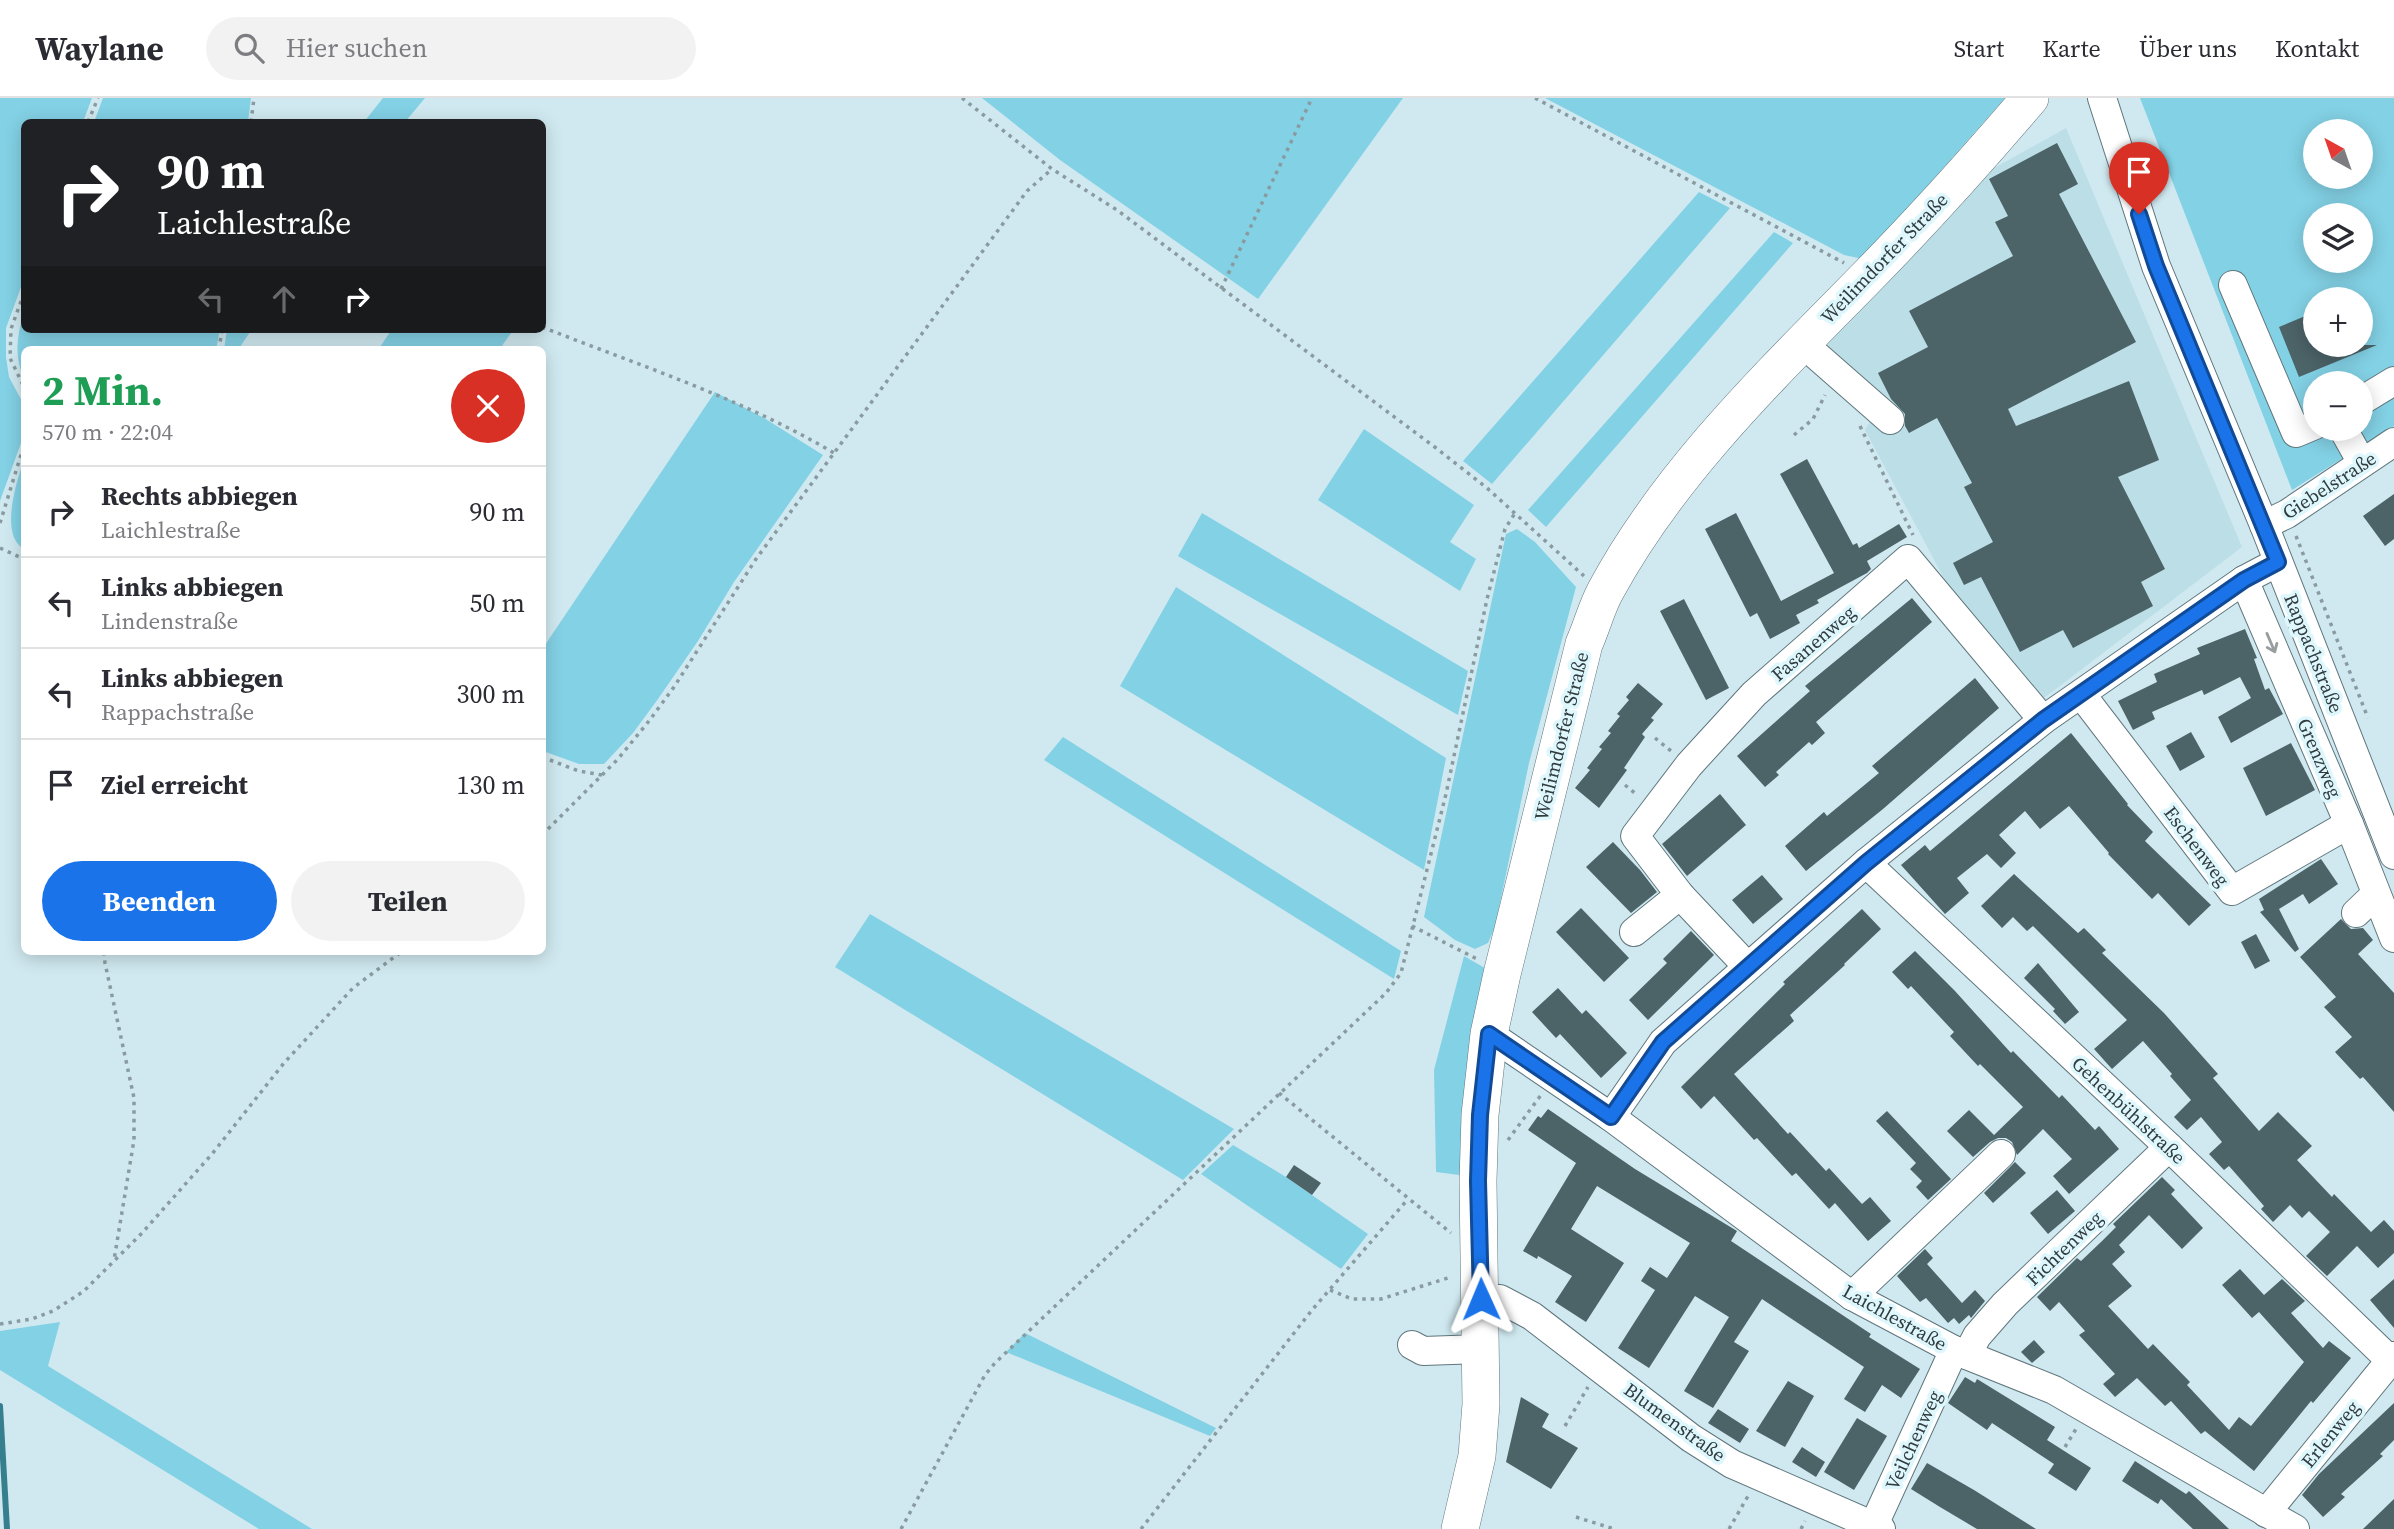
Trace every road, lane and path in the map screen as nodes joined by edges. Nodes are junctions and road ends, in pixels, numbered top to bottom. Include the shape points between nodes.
1 (98, 98) edge
2 (254, 98) edge
3 (962, 98) edge
4 (1312, 98) edge
5 (1535, 98) edge
6 (2030, 98) edge
7 (2102, 98) edge
8 (89, 119) edge
9 (251, 119) edge
10 (1052, 169) junction
11 (1866, 278) junction
12 (2233, 285) dead end
13 (1221, 289) junction
14 (21, 301) edge
15 (546, 329) edge
16 (1801, 342) junction
17 (1838, 376) junction
18 (21, 381) edge
19 (2394, 381) edge
20 (2373, 394) edge
21 (1864, 397) junction
22 (1891, 420) dead end
23 (2303, 430) edge
24 (1794, 435) dead end
25 (2350, 441) edge
26 (2394, 442) edge
27 (834, 453) junction
28 (21, 454) edge
29 (2362, 463) junction
30 (1516, 513) junction
31 (0, 523) edge
32 (2264, 526) junction
33 (1912, 533) dead end
34 (2295, 533) dead end
35 (0, 548) edge
36 (21, 558) edge
37 (2278, 562) junction
38 (2244, 580) junction
39 (1605, 592) junction
40 (2081, 694) junction
41 (2043, 720) junction
42 (2370, 724) dead end
43 (546, 759) edge
44 (602, 775) junction
45 (2348, 824) junction
46 (546, 831) edge
47 (2394, 855) edge
48 (1866, 863) junction
49 (2376, 894) junction
50 (1680, 895) junction
51 (2356, 913) dead end
52 (1412, 926) junction
53 (1634, 932) dead end
54 (2394, 938) edge
55 (104, 955) edge
56 (397, 955) edge
57 (1748, 966) junction
58 (1502, 974) junction
59 (1489, 1034) junction
60 (1554, 1077) junction
61 (1279, 1093) junction
62 (1611, 1117) junction
63 (2169, 1147) junction
64 (2001, 1154) dead end
65 (1478, 1181) junction
66 (1408, 1199) junction
67 (114, 1260) junction
68 (1480, 1272) junction
69 (1330, 1290) junction
70 (1852, 1296) junction
71 (0, 1324) edge
72 (1412, 1345) dead end
73 (1481, 1349) junction
74 (1960, 1353) junction
75 (2392, 1358) edge
76 (1599, 1367) junction
77 (1566, 1426) dead end
78 (1760, 1476) junction
79 (2266, 1513) junction
80 (1576, 1517) dead end
81 (1875, 1528) edge
82 (901, 1529) edge
83 (1140, 1529) edge
84 (1460, 1529) edge
85 (1614, 1529) edge
86 (1729, 1529) edge
87 (2295, 1529) edge

1 - 8 path
2 - 9 path
3 - 10 path
4 - 13 path
5 - 11 path
6 - 11 main road, Weilimdorfer Straße
7 - 32 street, Rappachstraße via 2156,266
10 - 13 path via 1117,210
10 - 27 path via 1027,191
11 - 16 main road, Weilimdorfer Straße
12 - 23 street via 2296,433
13 - 30 path
14 - 18 path via 11,329 10,358
15 - 27 path via 756,411
16 - 17 street
16 - 39 main road, Weilimdorfer Straße via 1667,496
17 - 21 street
17 - 24 path via 1813,419
19 - 20 street
21 - 22 street
21 - 33 path via 1858,422
25 - 29 street
26 - 29 street, Giebelstraße
27 - 44 path via 755,559 674,687
28 - 31 path
29 - 32 street, Giebelstraße
30 - 39 path
30 - 52 path via 1505,529 1487,599 1446,794
32 - 37 street, Rappachstraße
34 - 42 path
35 - 36 path
37 - 38 street
37 - 47 street, Rappachstraße
38 - 40 street
38 -> 45 street, Grenzweg
39 - 58 main road, Weilimdorfer Straße via 1584,643
40 - 41 street
40 - 45 street, Eschenweg via 2232,891
41 - 48 street
41 - 50 street, Fasanenweg via 1909,559 1754,694 1689,765 1635,836
43 - 44 path
44 - 46 path
45 - 49 street, Grenzweg
48 - 57 street
48 - 63 street, Gehenbühlstraße
49 - 51 street
49 - 54 street, Grenzweg
50 - 53 street
50 - 57 street, Fasanenweg
52 - 58 path
52 - 61 path via 1395,982
55 - 67 path via 134,1098 134,1140
56 - 67 path via 353,988 284,1063 212,1154
57 - 62 street via 1663,1042
58 - 59 main road, Weilimdorfer Straße
59 - 60 street, Laichlestraße
59 - 65 main road, Weilimdorfer Straße
60 - 62 street, Laichlestraße
60 - 65 path
61 - 66 path
61 - 82 path via 985,1374
62 - 70 street, Laichlestraße
63 - 74 street, Fichtenweg
63 - 75 street, Gehenbühlstraße
64 - 70 street
65 - 68 main road, Weilimdorfer Straße
66 - 68 path via 1461,1241
66 - 69 path
67 - 71 path via 67,1303 32,1319
68 - 69 path via 1445,1277 1381,1299 1352,1299
68 - 73 main road, Weilimdorfer Straße
68 - 76 street, Blumenstraße via 1500,1299 1532,1316
69 - 83 path
70 - 74 street, Laichlestraße
72 - 73 street via 1423,1351
73 - 84 main road, Weilimdorfer Straße via 1482,1404 1476,1456
74 - 79 street, Laichlestraße via 2054,1390
74 - 81 street, Veilchenweg
75 - 79 street, Erlenweg
76 - 77 path
76 - 78 street, Blumenstraße via 1691,1438
78 - 81 street, Blumenstraße
78 - 86 path
79 - 87 street, Laichlestraße
80 - 85 path

